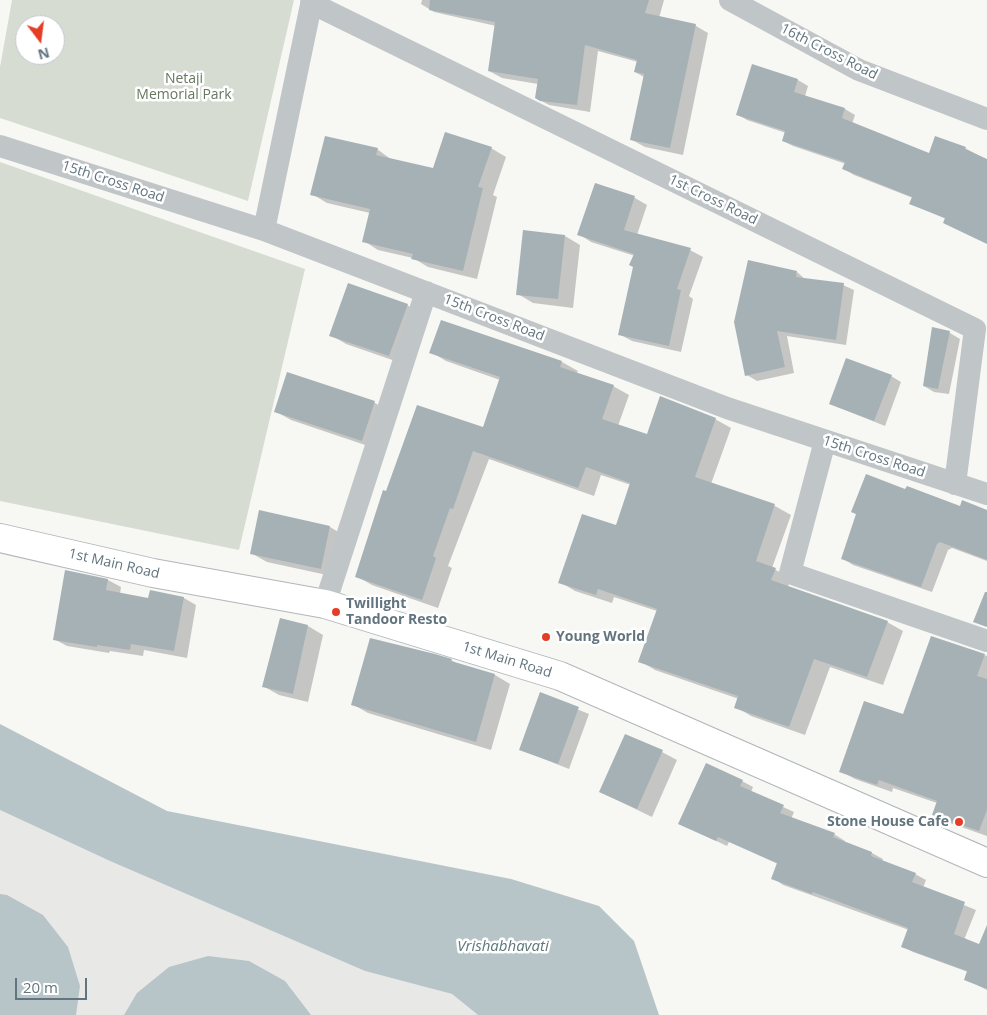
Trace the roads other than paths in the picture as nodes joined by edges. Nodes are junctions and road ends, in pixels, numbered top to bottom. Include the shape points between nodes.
1 (730, 0) edge
2 (312, 2) edge
3 (987, 119) edge
4 (0, 146) edge
5 (264, 230) junction
6 (426, 292) junction
7 (825, 440) junction
8 (955, 484) junction
9 (987, 494) edge
10 (0, 538) edge
11 (325, 604) junction
12 (987, 640) edge
13 (987, 863) edge

1 - 3 street, 16th Cross Road via 859,70
2 - 5 street
2 - 8 street, 1st Cross Road via 975,329
4 - 5 street, 15th Cross Road
5 - 6 street, 15th Cross Road
6 - 7 street, 15th Cross Road via 727,408
6 - 11 street
7 - 8 street, 15th Cross Road
7 - 12 street via 790,573
8 - 9 street, 15th Cross Road
10 - 11 street, 1st Main Road via 153,573
11 - 13 street, 1st Main Road via 560,676

